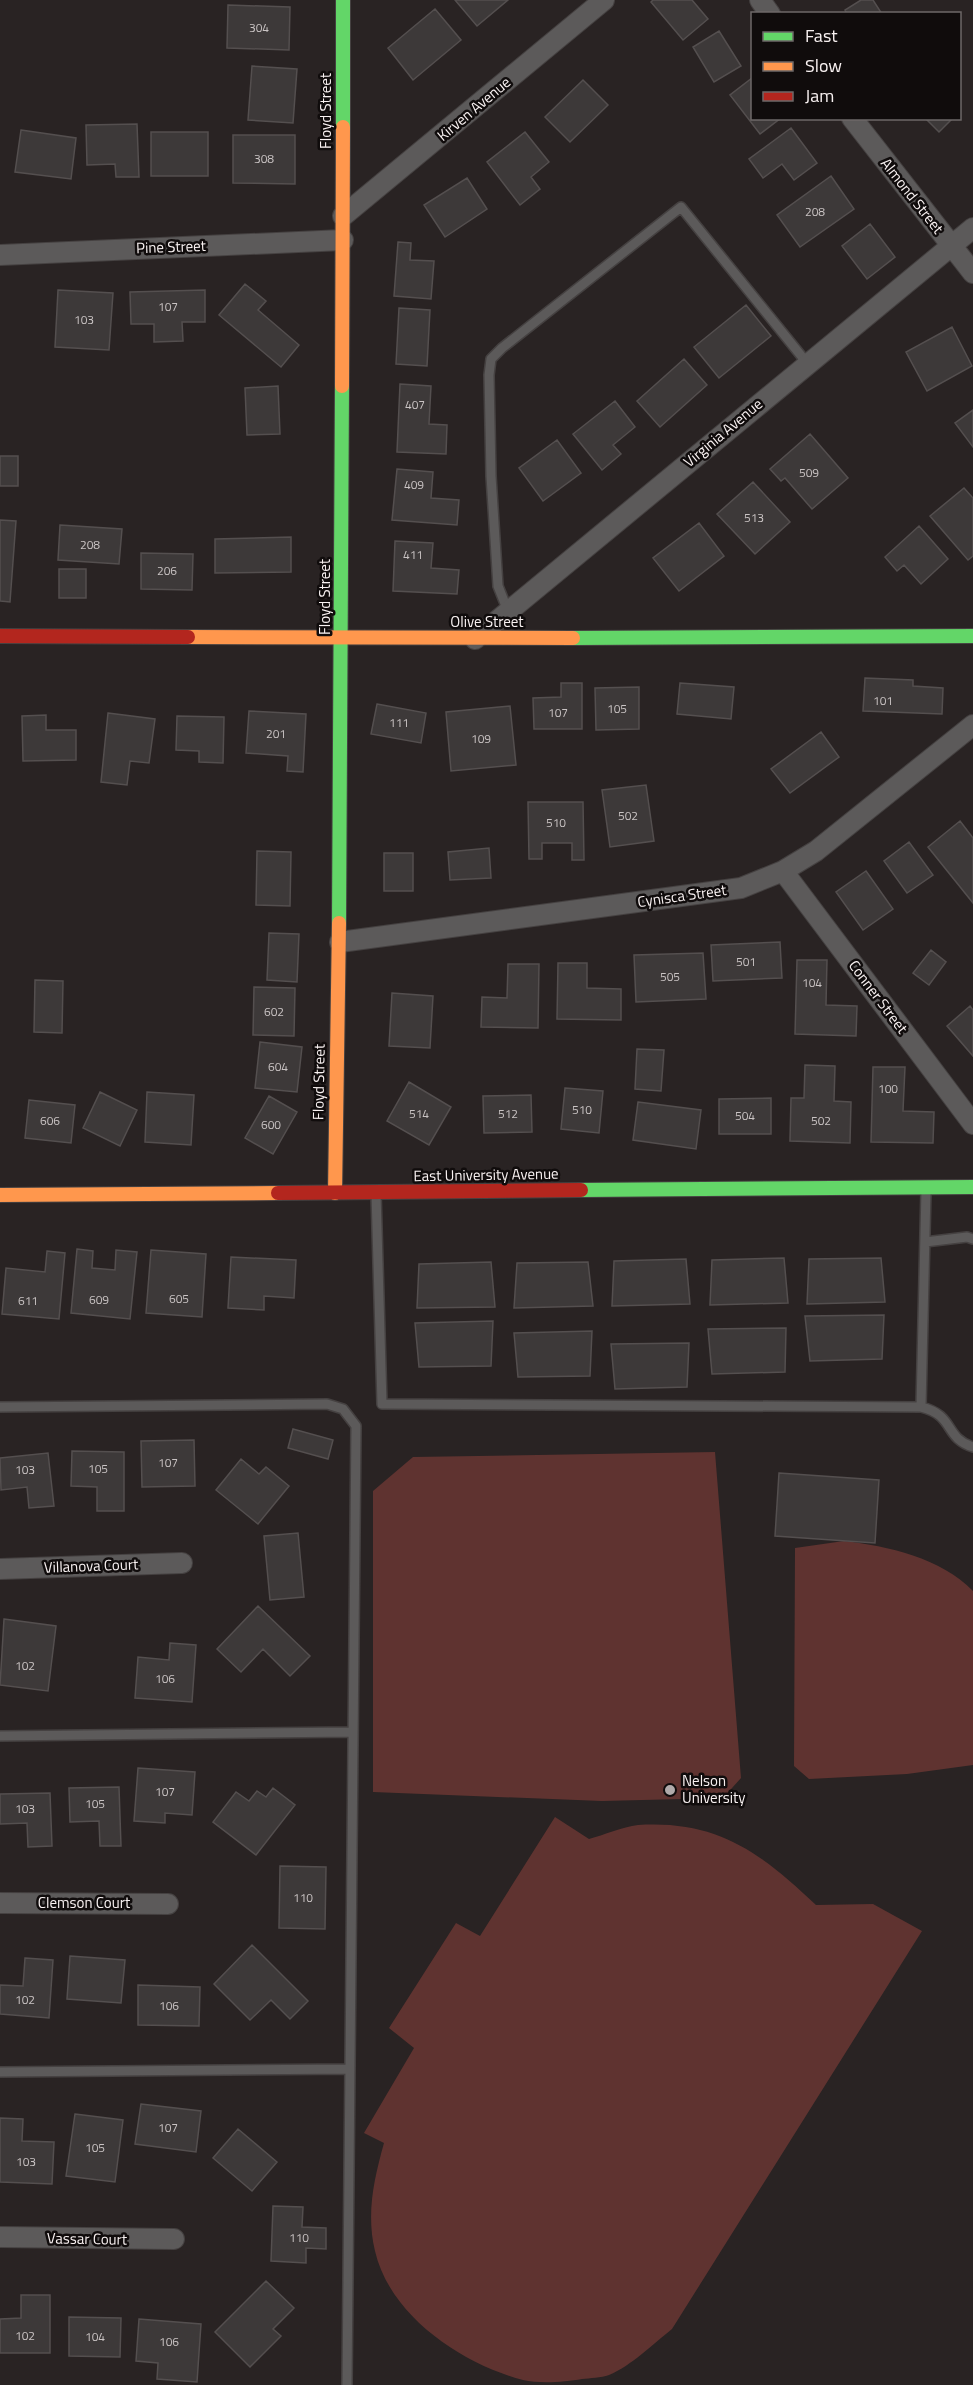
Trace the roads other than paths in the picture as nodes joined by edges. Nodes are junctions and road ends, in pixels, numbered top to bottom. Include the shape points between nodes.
1 (344, 0) edge
2 (604, 0) edge
3 (854, 120) edge
4 (343, 216) junction
5 (973, 228) edge
6 (343, 240) junction
7 (951, 245) junction
8 (0, 255) edge
9 (973, 273) edge
10 (807, 363) junction
11 (508, 611) junction
12 (0, 636) edge
13 (973, 636) edge
14 (342, 637) junction
15 (475, 639) junction
16 (973, 725) edge
17 (783, 871) junction
18 (340, 942) junction
19 (973, 1124) edge
20 (926, 1187) junction
21 (973, 1187) edge
22 (335, 1193) junction
23 (376, 1193) junction
24 (0, 1196) edge
25 (973, 1239) edge
26 (924, 1242) junction
27 (0, 1407) edge
28 (921, 1407) junction
29 (970, 1443) edge
30 (182, 1563) dead end
31 (0, 1569) edge
32 (353, 1732) junction
33 (0, 1736) edge
34 (0, 1903) edge
35 (168, 1904) dead end
36 (350, 2069) junction
37 (0, 2072) edge
38 (0, 2237) edge
39 (174, 2239) dead end
40 (347, 2385) edge

1 - 4 street, Floyd Street
2 - 4 street, Kirven Avenue
3 - 7 street, Almond Street
4 - 6 street, Floyd Street
5 - 7 street, Virginia Avenue
6 - 8 street, Pine Street
6 - 14 street, Floyd Street
7 - 9 street, Almond Street
7 - 10 street, Virginia Avenue
10 - 11 street, Virginia Avenue
10 - 11 lane via 681,207 502,348 491,359 489,386 498,586
11 - 15 street, Virginia Avenue
12 - 14 street, Olive Street
13 - 15 street, Olive Street
14 - 15 street, Olive Street
14 - 18 street, Floyd Street
16 - 17 street, Cynisca Street via 816,851
17 - 18 street, Cynisca Street via 741,888
17 - 19 street, Conner Street
18 - 22 street, Floyd Street
20 - 21 street, East University Avenue
20 - 23 street, East University Avenue
20 - 26 lane
22 - 23 street, East University Avenue
22 - 24 street, East University Avenue
23 - 28 lane via 382,1404
25 - 26 lane
26 - 28 lane
27 - 32 lane via 327,1404 343,1409 356,1426
28 - 29 lane via 942,1415 954,1434
30 - 31 street, Villanova Court
32 - 33 lane
32 - 36 lane
34 - 35 street, Clemson Court
36 - 37 lane
36 - 40 lane
38 - 39 street, Vassar Court

